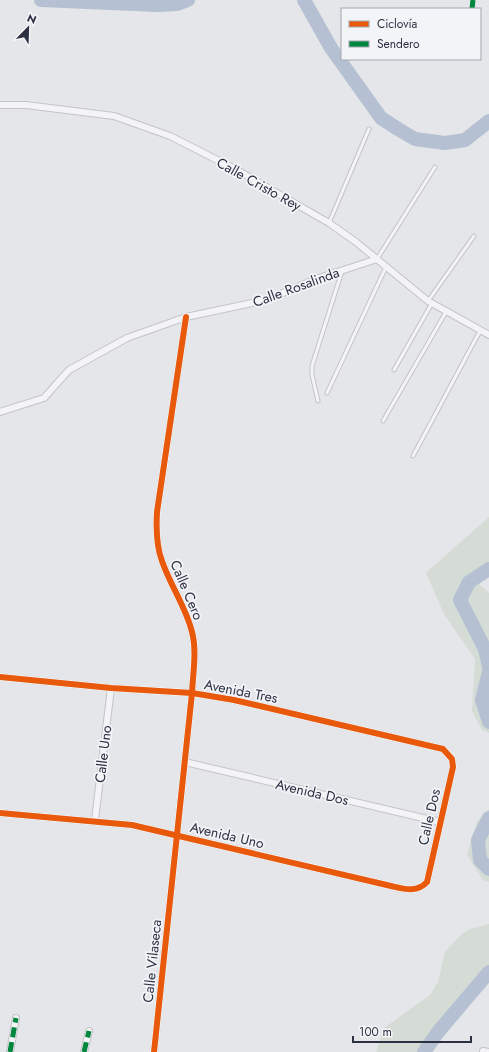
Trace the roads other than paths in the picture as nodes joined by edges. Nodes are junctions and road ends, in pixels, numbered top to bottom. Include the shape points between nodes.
1 (0, 105) edge
2 (369, 129) dead end
3 (436, 167) dead end
4 (329, 224) junction
5 (474, 236) dead end
6 (377, 259) junction
7 (386, 267) junction
8 (342, 270) junction
9 (430, 302) junction
10 (446, 312) junction
11 (186, 317) junction
12 (480, 331) junction
13 (489, 335) edge
14 (394, 370) dead end
15 (327, 393) dead end
16 (318, 402) dead end
17 (0, 412) edge
18 (383, 420) dead end
19 (413, 456) dead end
20 (0, 677) edge
21 (111, 688) junction
22 (192, 693) junction
23 (447, 753) joint
24 (185, 762) junction
25 (0, 813) edge
26 (96, 820) junction
27 (440, 822) junction
28 (177, 835) junction
29 (173, 873) joint
30 (423, 886) joint
31 (16, 1018) dead end
32 (89, 1031) dead end
33 (10, 1052) edge
34 (84, 1052) edge
35 (154, 1052) edge

1 - 4 street, Calle Cristo Rey via 26,105 114,116 170,136 224,163
2 - 4 lane
3 - 6 lane
4 - 6 street, Calle Cristo Rey
5 - 9 lane
6 - 7 street, Calle Cristo Rey
6 - 8 street, Calle Rosalinda
7 - 9 street, Calle Cristo Rey
7 - 15 lane
8 - 11 street, Calle Rosalinda via 266,300
8 - 16 lane via 312,366
9 - 10 street, Calle Cristo Rey
9 - 14 lane
10 - 12 street, Calle Cristo Rey
10 - 18 lane
11 - 17 street, Calle Rosalinda via 127,338 69,370 44,398
11 - 22 street, Calle Cero via 157,512 156,536 161,560 192,631 195,646
12 - 13 street, Calle Cristo Rey
12 - 19 lane
20 - 21 street, Avenida Tres
21 - 22 street, Avenida Tres
21 - 26 street, Calle Uno
22 - 23 street, Avenida Tres via 234,700 437,748
22 - 24 street, Calle Cero
23 - 27 street, Calle Dos via 452,759 453,767
24 - 27 street, Avenida Dos
24 - 28 street, Calle Cero
25 - 26 street, Avenida Uno
26 - 28 street, Avenida Uno
27 - 30 street, Calle Dos via 427,882
28 - 29 street, Calle Cero
28 - 30 street, Avenida Uno via 391,886 415,889
29 - 35 street, Calle Vilaseca
31 - 33 street
32 - 34 street

